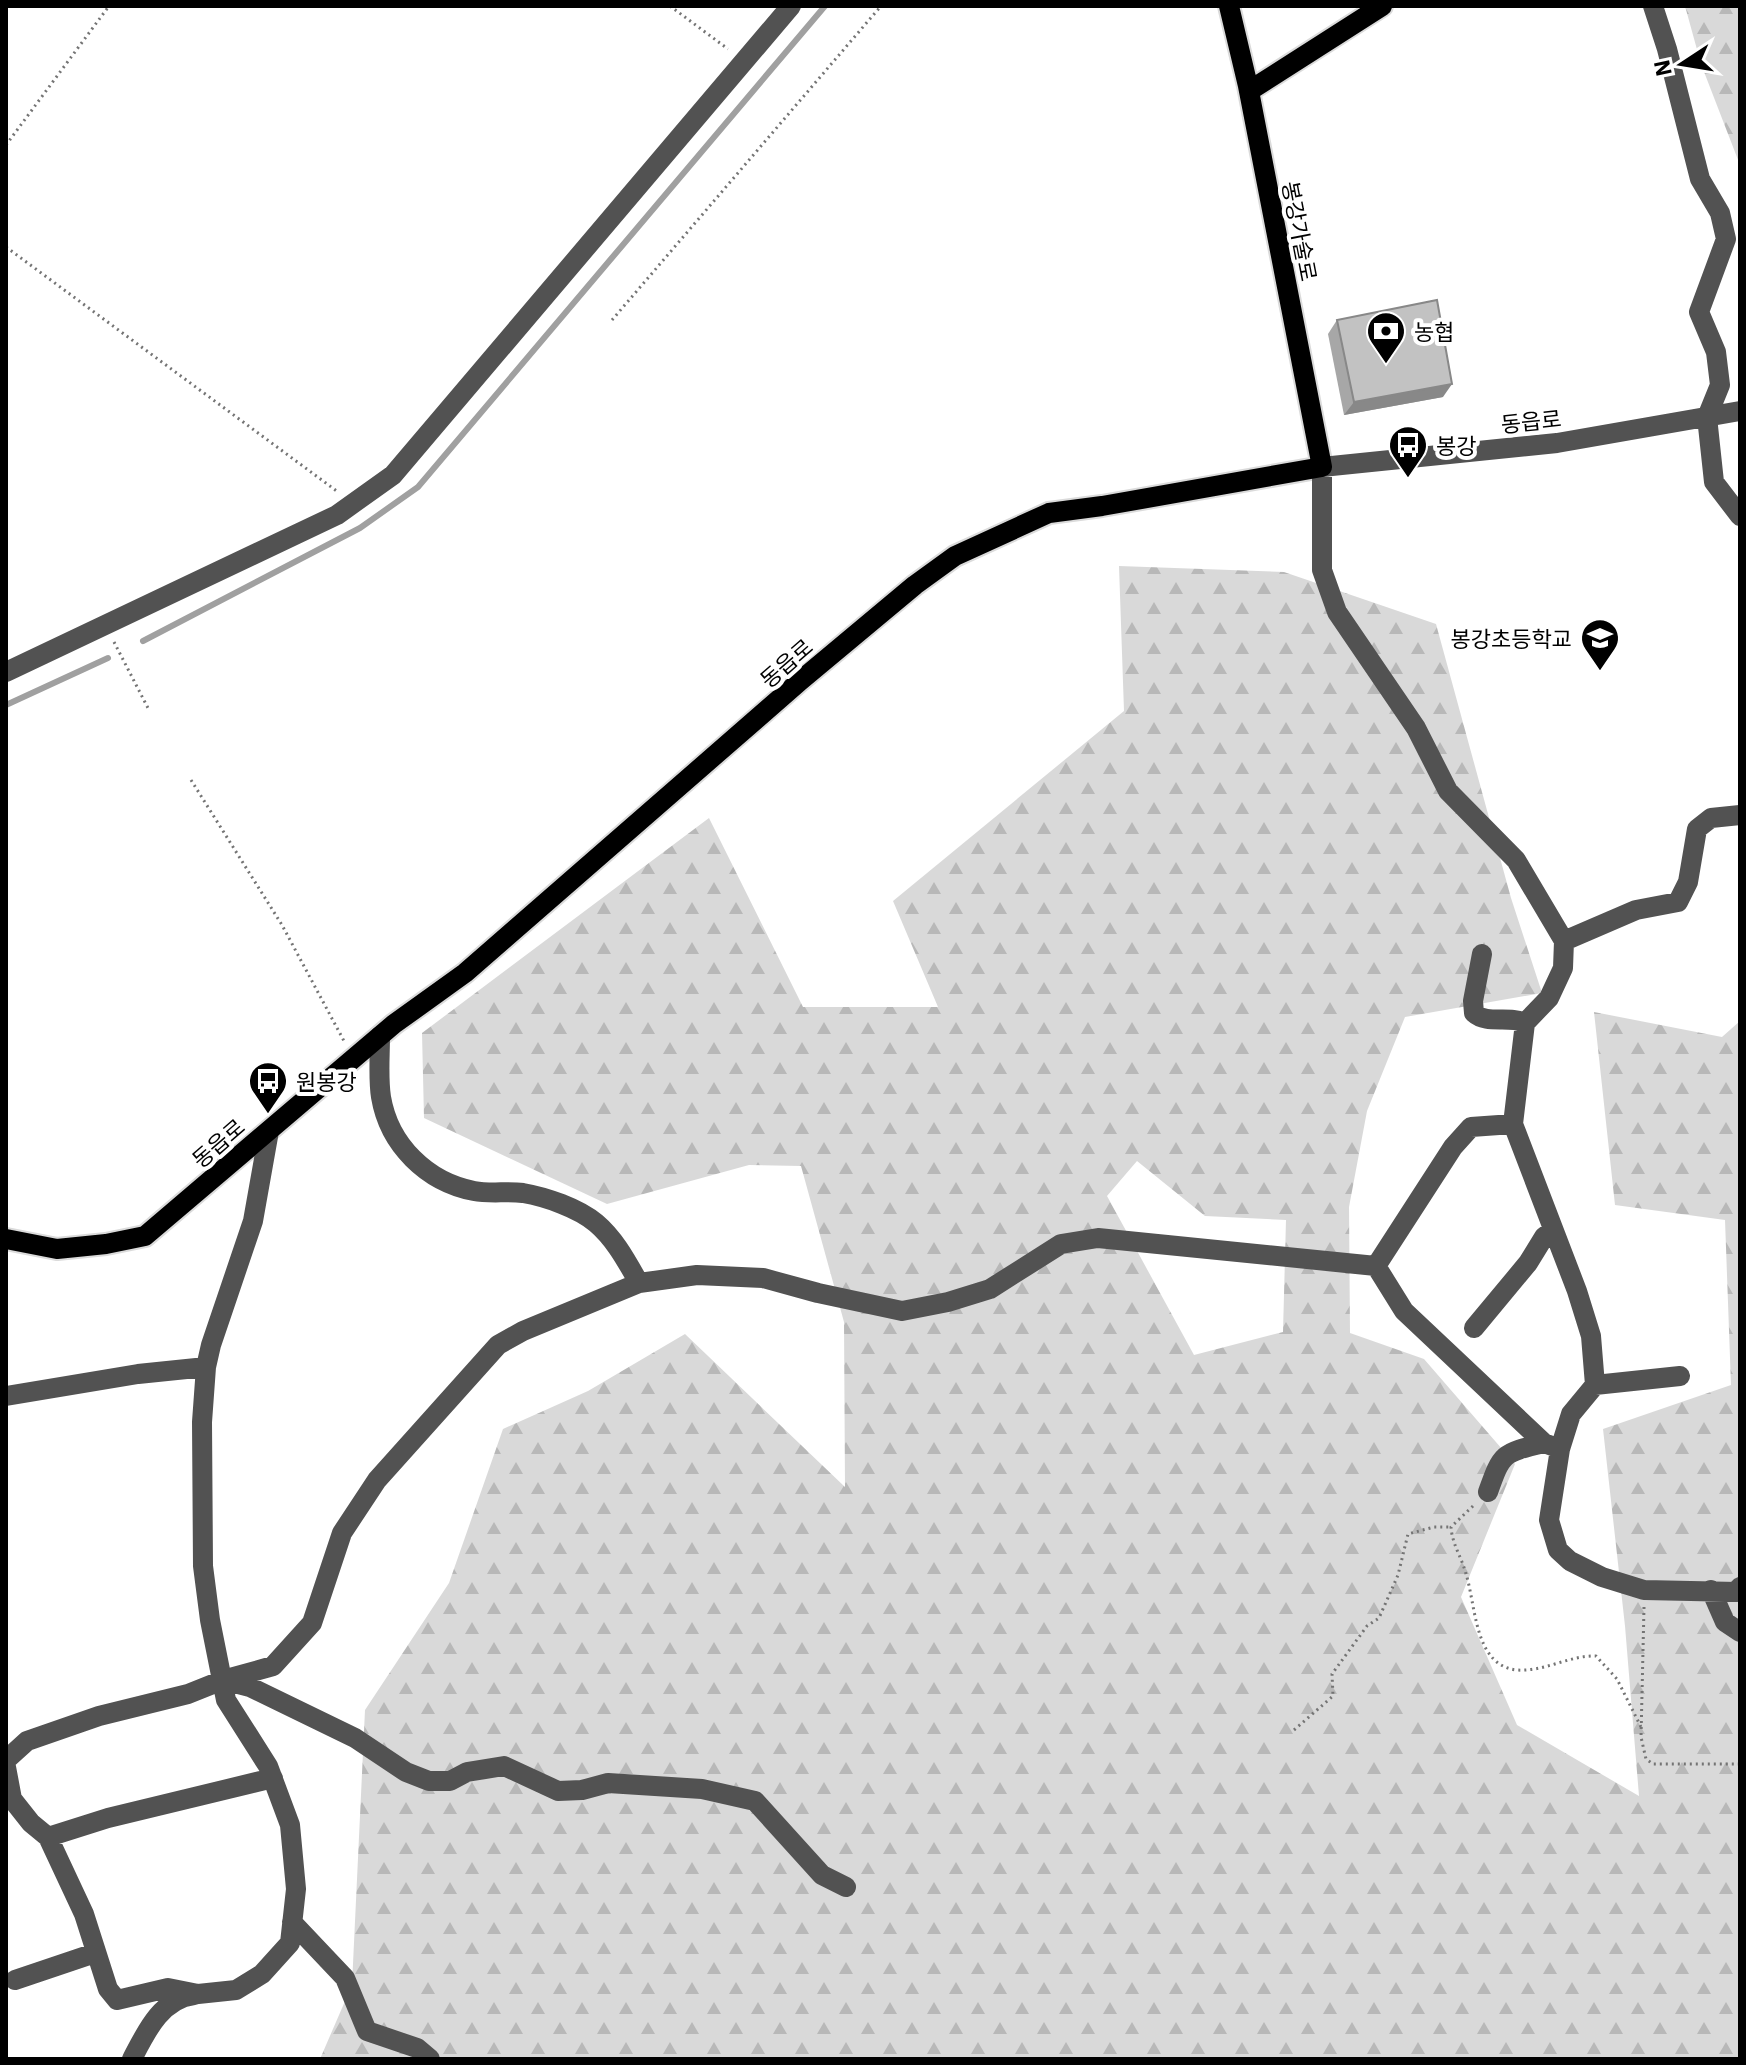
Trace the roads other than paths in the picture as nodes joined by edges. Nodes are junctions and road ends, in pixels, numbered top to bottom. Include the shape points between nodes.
1 (791, 6) edge
2 (1229, 6) edge
3 (1382, 6) edge
4 (1653, 6) edge
5 (1249, 91) junction
6 (1740, 411) edge
7 (1707, 417) junction
8 (1322, 467) junction
9 (1740, 516) edge
10 (6, 672) edge
11 (1740, 815) edge
12 (1564, 941) junction
13 (1482, 954) dead end
14 (1525, 1023) junction
15 (380, 1036) junction
16 (1513, 1124) junction
17 (269, 1131) junction
18 (1553, 1230) junction
19 (6, 1239) edge
20 (1376, 1266) junction
21 (639, 1283) junction
22 (1474, 1328) dead end
23 (206, 1367) junction
24 (1680, 1376) dead end
25 (1595, 1385) junction
26 (6, 1396) edge
27 (1552, 1446) junction
28 (1488, 1492) road end
29 (1740, 1587) edge
30 (1711, 1590) junction
31 (1740, 1632) edge
32 (223, 1680) junction
33 (6, 1760) edge
34 (6, 1767) edge
35 (273, 1778) junction
36 (48, 1837) junction
37 (846, 1887) dead end
38 (292, 1922) junction
39 (95, 1953) junction
40 (15, 1980) dead end
41 (198, 1994) junction
42 (132, 2059) edge
43 (430, 2059) edge

1 - 10 street via 393,475 350,507
2 - 5 main road, 봉강가술로
3 - 5 main road
4 - 7 street via 1700,179 1720,213 1726,239 1699,312 1716,352 1720,385
5 - 8 main road, 봉강가술로
6 - 7 street, 동읍로
7 - 8 street, 동읍로 via 1557,443
7 - 9 street via 1714,482
8 - 12 street via 1322,570 1337,612 1416,728 1448,791 1516,860
8 - 15 main road, 동읍로 via 1049,513 955,556 800,681 465,973
11 - 12 street via 1711,818 1697,829 1688,882 1678,902 1636,910
12 - 14 street via 1563,968 1549,998
13 - 14 street via 1474,1013
14 - 16 street
15 - 17 main road, 동읍로
15 - 21 street via 381,1097 390,1129 407,1153 436,1179 474,1191 524,1194 558,1203 595,1222
16 - 18 street
16 - 20 street via 1471,1127
17 - 19 main road, 동읍로 via 145,1236 57,1249
17 - 23 street via 253,1221
18 - 22 street
18 - 25 street via 1591,1336
20 - 21 street via 1098,1238 1061,1244 990,1289 902,1311 763,1278 697,1275
20 - 27 street via 1404,1311
21 - 32 street via 498,1345 377,1480 342,1533 312,1623 273,1666
23 - 26 street
23 - 32 street via 203,1566
24 - 25 street
25 - 27 street
27 - 28 street via 1518,1450 1501,1459
27 - 30 street via 1549,1520 1558,1550 1570,1561 1644,1590
29 - 30 street via 1737,1592
30 - 31 street via 1725,1622
32 - 33 street via 27,1741
32 - 35 street via 226,1700
32 - 37 street via 250,1687 355,1738 429,1781 450,1781 467,1772 504,1766 558,1791 608,1783 702,1789 755,1801 822,1875
34 - 36 street via 12,1799
35 - 36 street
35 - 38 street via 290,1825 296,1889
36 - 39 street via 84,1914
38 - 41 street via 290,1943 262,1974 236,1990
38 - 43 street via 345,1978 367,2031 417,2048
39 - 40 street
39 - 41 street via 117,2000 168,1988
41 - 42 street via 165,2007

